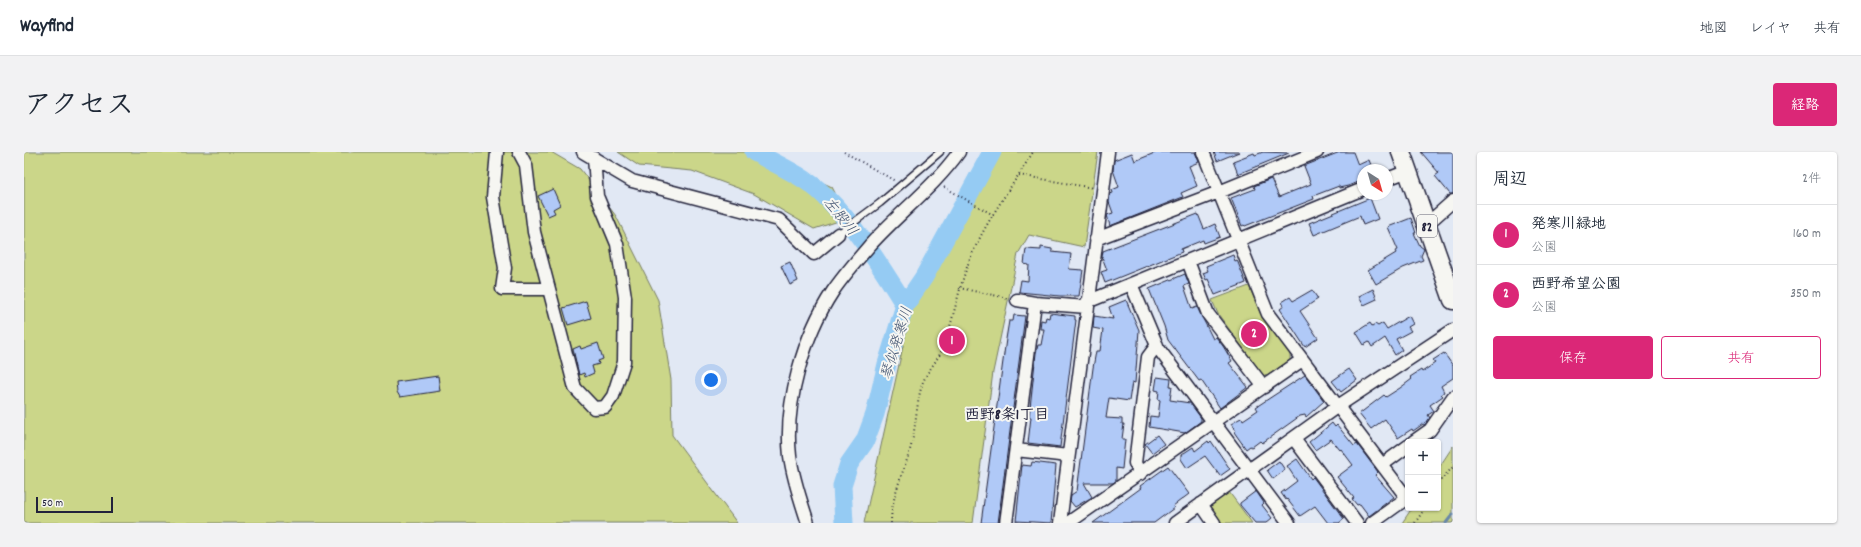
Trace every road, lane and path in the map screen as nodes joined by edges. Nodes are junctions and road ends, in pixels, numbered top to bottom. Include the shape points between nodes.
1 (497, 152) edge
2 (519, 152) edge
3 (583, 152) edge
4 (844, 152) edge
5 (940, 152) edge
6 (959, 152) edge
7 (1033, 152) edge
8 (1108, 152) edge
9 (1203, 152) edge
10 (1317, 152) edge
11 (594, 158) junction
12 (1405, 159) edge
13 (1393, 172) edge
14 (1019, 175) junction
15 (901, 185) junction
16 (944, 187) dead end
17 (1102, 190) junction
18 (1357, 191) edge
19 (1219, 192) junction
20 (1453, 201) edge
21 (992, 214) junction
22 (995, 216) dead end
23 (1427, 224) junction
24 (838, 234) joint
25 (1096, 239) junction
26 (1239, 240) junction
27 (1188, 261) junction
28 (1131, 284) junction
29 (960, 288) junction
30 (548, 289) junction
31 (1452, 294) edge
32 (1014, 301) joint
33 (1035, 304) junction
34 (1087, 304) junction
35 (1453, 330) edge
36 (1157, 345) junction
37 (1302, 360) junction
38 (1264, 387) junction
39 (1453, 397) edge
40 (1338, 406) junction
41 (1214, 422) junction
42 (1294, 439) junction
43 (1417, 439) edge
44 (1405, 448) edge
45 (1016, 450) junction
46 (1068, 456) junction
47 (1382, 465) junction
48 (1453, 467) edge
49 (1249, 469) junction
50 (1140, 474) junction
51 (1441, 480) edge
52 (1201, 504) junction
53 (1423, 511) edge
54 (808, 523) edge
55 (891, 523) edge
56 (1006, 523) edge
57 (1060, 523) edge
58 (1068, 523) edge
59 (1175, 523) edge
60 (1214, 523) edge
61 (1289, 523) edge
62 (1357, 523) edge
63 (1372, 523) edge
64 (1415, 523) edge

1 - 30 street via 493,197 505,268 502,289
2 - 30 street via 526,165 534,232
3 - 11 street
4 - 15 path
5 - 15 lane
6 - 54 street via 945,171 852,266 833,291 817,319 804,352 792,404 790,455
7 - 14 path
8 - 17 street
9 - 19 street
10 - 19 street
11 - 24 street via 632,181 779,220 814,254
11 - 30 street via 597,196 617,244 625,297 624,362 613,396 605,407 594,408 575,388
12 - 13 street
12 - 23 main road, 82
14 - 17 path
14 - 21 path
15 - 24 lane
16 - 21 path
17 - 25 street
18 - 26 street
19 - 25 street
19 - 26 street
20 - 23 street
21 - 22 path
21 - 29 path
23 - 31 main road, 82
25 - 34 street
26 - 27 street
26 - 37 street via 1268,314
27 - 28 street
27 - 38 street via 1208,314
28 - 34 street
28 - 36 street
29 - 32 path
29 - 55 path via 943,349 923,382 912,442 891,510
32 - 33 street
33 - 34 street
33 - 45 street
34 - 46 street
35 - 40 street
36 - 41 street
36 - 50 street via 1148,357 1135,463
37 - 38 street
37 - 40 street
38 - 41 street
39 - 43 street via 1430,430
40 - 42 street
40 - 47 street
41 - 49 street
41 - 50 street
42 - 49 street
42 - 62 street
44 - 47 street
45 - 46 street
45 - 56 street
46 - 57 street
47 - 63 street via 1407,498
48 - 51 path
49 - 52 street
49 - 61 street
50 - 58 street
52 - 59 street
52 - 60 street
53 - 64 path

